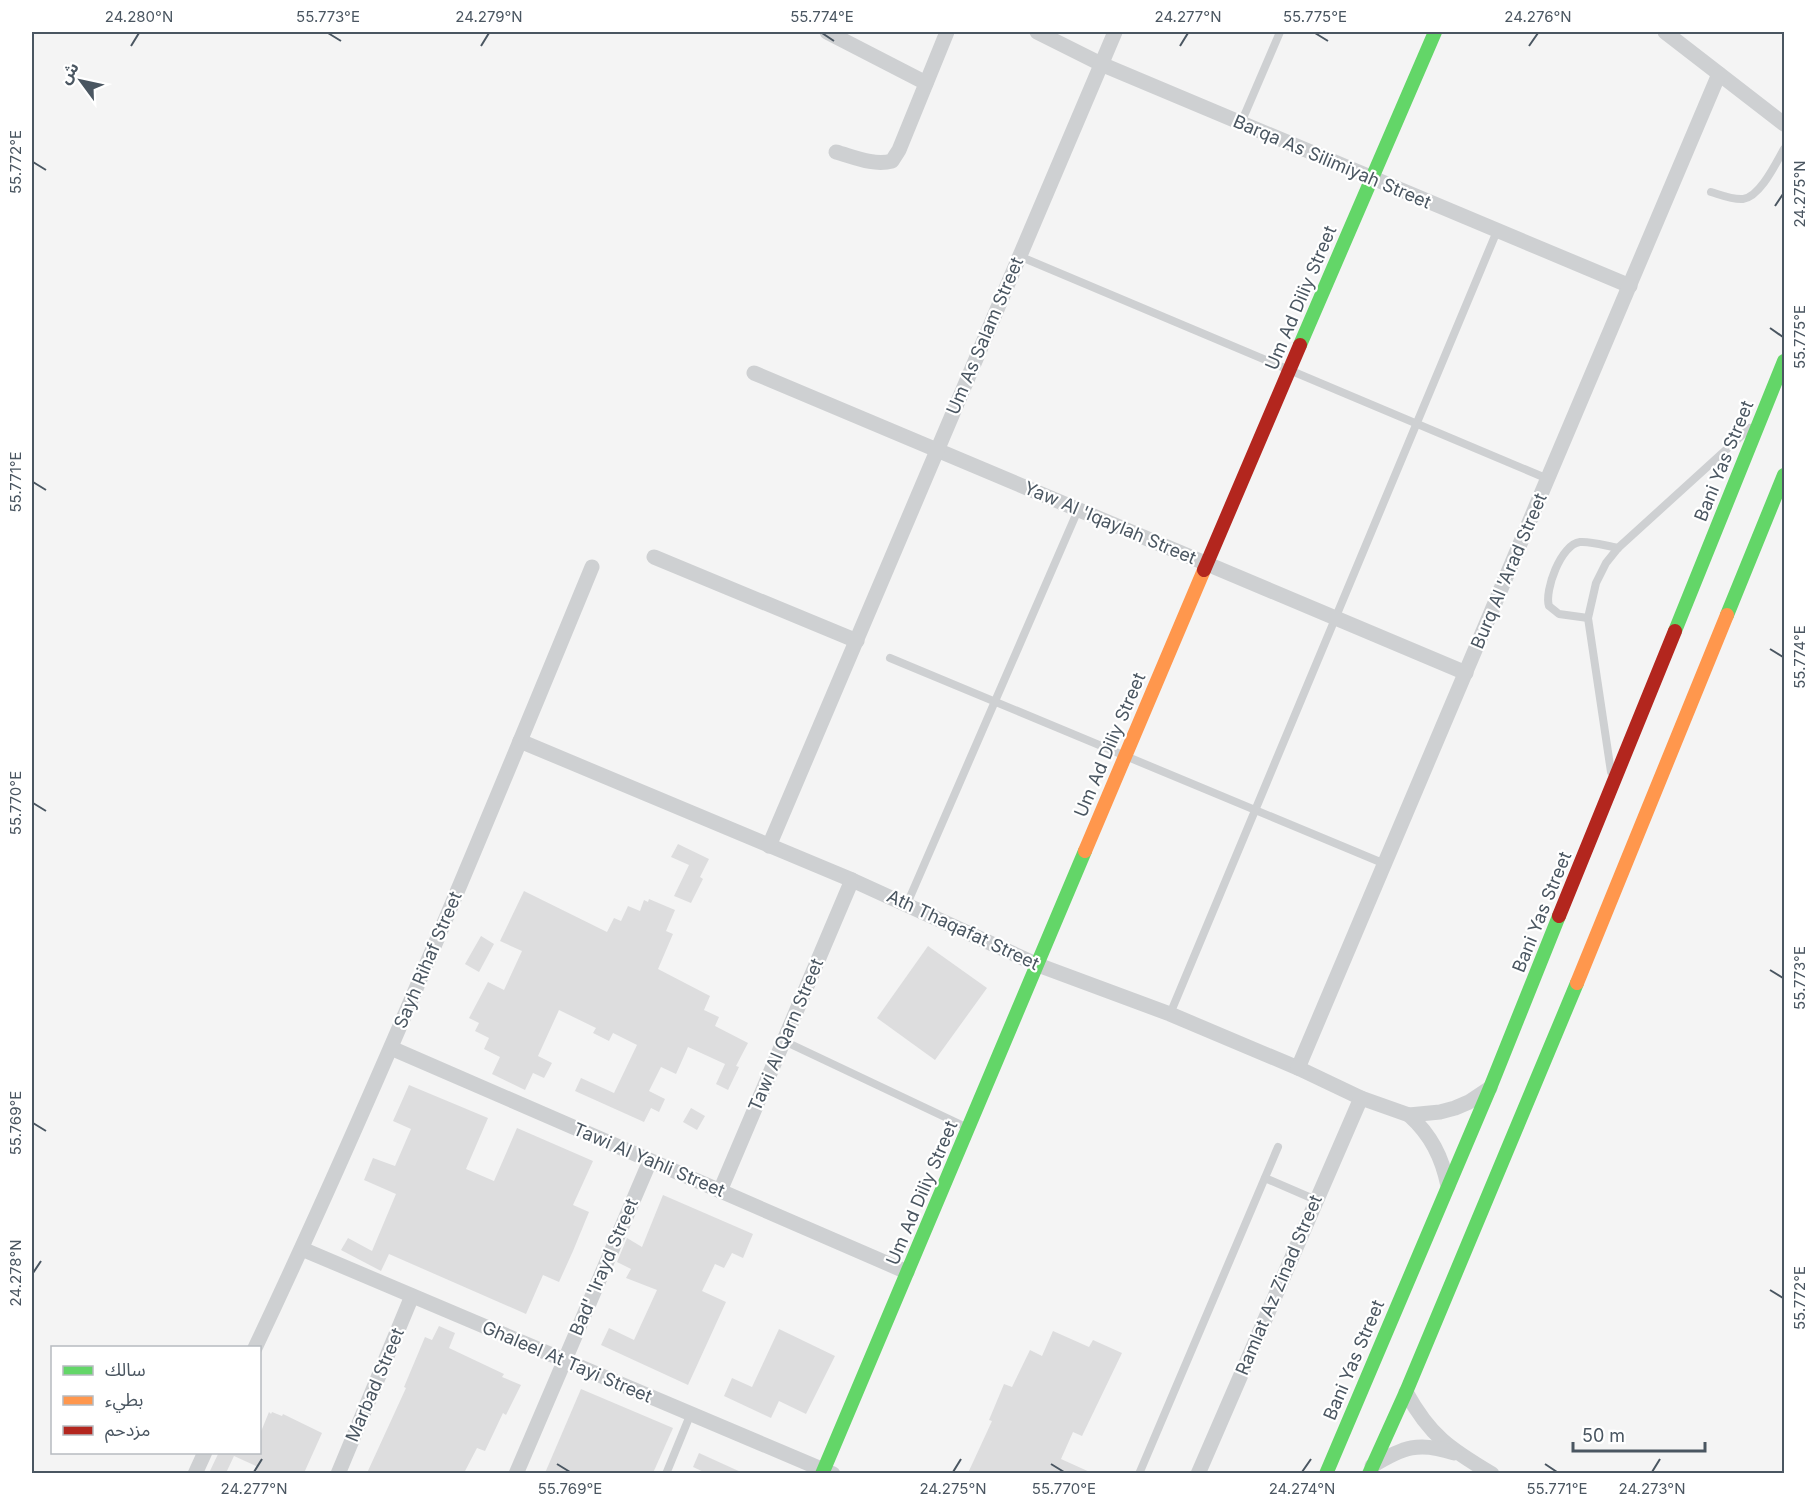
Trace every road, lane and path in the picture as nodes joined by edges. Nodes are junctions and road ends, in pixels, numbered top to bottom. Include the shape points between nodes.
1 (827, 32) edge
2 (947, 32) edge
3 (1037, 32) edge
4 (1115, 32) edge
5 (1280, 32) edge
6 (1435, 32) edge
7 (1665, 32) edge
8 (1101, 64) junction
9 (1719, 74) junction
10 (926, 83) junction
11 (1783, 121) edge
12 (1241, 123) junction
13 (1785, 149) edge
14 (836, 152) dead end
15 (1372, 178) junction
16 (1711, 192) dead end
17 (1497, 231) junction
18 (1019, 256) junction
19 (1629, 286) junction
20 (1785, 361) edge
21 (1289, 370) junction
22 (754, 373) dead end
23 (1760, 419) junction
24 (1416, 424) junction
25 (937, 450) junction
26 (1785, 475) edge
27 (1548, 479) junction
28 (1078, 510) junction
29 (1618, 548) junction
30 (654, 557) dead end
31 (1206, 564) junction
32 (592, 567) dead end
33 (1335, 618) junction
34 (1588, 618) junction
35 (857, 640) junction
36 (890, 658) dead end
37 (1466, 673) junction
38 (995, 702) junction
39 (520, 741) junction
40 (1124, 755) junction
41 (1613, 783) junction
42 (1255, 810) junction
43 (769, 846) junction
44 (1385, 864) junction
45 (852, 880) junction
46 (907, 904) junction
47 (1038, 965) junction
48 (1170, 1014) junction
49 (784, 1041) junction
50 (391, 1048) junction
51 (1298, 1068) junction
52 (1490, 1088) junction
53 (1361, 1098) junction
54 (1409, 1115) junction
55 (970, 1129) junction
56 (1278, 1147) dead end
57 (650, 1161) junction
58 (1265, 1178) junction
59 (1448, 1186) junction
60 (720, 1191) junction
61 (1316, 1200) junction
62 (302, 1249) junction
63 (907, 1272) junction
64 (412, 1296) junction
65 (255, 1346) edge
66 (563, 1361) junction
67 (1406, 1392) junction
68 (692, 1413) junction
69 (204, 1454) edge
70 (1459, 1454) junction
71 (1371, 1470) edge
72 (827, 1472) edge
73 (195, 1473) edge
74 (338, 1473) edge
75 (516, 1473) edge
76 (666, 1473) edge
77 (1139, 1473) edge
78 (1198, 1473) edge
79 (1326, 1473) edge
80 (1492, 1473) edge

1 - 10 street
2 - 10 street
3 - 8 street, Barqa As Silimiyah Street
4 - 8 street, Um As Salam Street
5 - 12 lane
6 - 15 main road, Um Ad Diliy Street
7 - 9 street
8 - 12 street, Barqa As Silimiyah Street
8 - 18 street, Um As Salam Street
9 - 11 street
9 - 19 street, Burq Al 'Arad Street
10 - 14 street via 892,161 884,164
12 - 15 street, Barqa As Silimiyah Street
13 - 16 lane via 1751,197 1737,199
15 - 17 street, Barqa As Silimiyah Street
15 - 21 main road, Um Ad Diliy Street
17 - 19 street, Barqa As Silimiyah Street
17 - 24 lane
18 - 21 lane
18 - 25 street, Um As Salam Street
19 - 27 street, Burq Al 'Arad Street
20 - 23 main road, Bani Yas Street
21 - 24 lane
21 - 31 main road, Um Ad Diliy Street
22 - 25 street, Yaw Al 'Iqaylah Street
23 - 29 lane
23 - 41 main road, Bani Yas Street
24 - 27 lane
24 - 33 lane
25 - 28 street, Yaw Al 'Iqaylah Street
25 - 35 street, Um As Salam Street
26 - 67 main road
27 - 37 street, Burq Al 'Arad Street
28 - 31 street, Yaw Al 'Iqaylah Street
28 - 38 lane
29 - 34 lane via 1596,583
29 - 34 lane via 1580,542 1562,557 1548,594 1549,606 1560,614
30 - 35 street
31 - 33 street, Yaw Al 'Iqaylah Street
31 - 40 main road, Um Ad Diliy Street
32 - 39 street, Sayh Rihaf Street
33 - 37 street, Yaw Al 'Iqaylah Street
33 - 42 lane
34 - 41 lane
35 - 43 street, Um As Salam Street
36 - 38 lane
37 - 44 street, Burq Al 'Arad Street
38 - 40 lane
38 - 46 lane
39 - 43 street, Ath Thaqafat Street
39 - 50 street, Sayh Rihaf Street
40 - 42 lane
40 - 47 main road, Um Ad Diliy Street
41 - 52 main road, Bani Yas Street
42 - 44 lane
42 - 48 lane
43 - 45 street, Ath Thaqafat Street
44 - 51 street, Burq Al 'Arad Street
45 - 46 street, Ath Thaqafat Street
45 - 49 street, Tawi Al Qarn Street
46 - 47 street, Ath Thaqafat Street
47 - 48 street, Ath Thaqafat Street
47 - 55 main road, Um Ad Diliy Street
48 - 51 street, Ath Thaqafat Street
49 - 55 lane
49 - 60 street, Tawi Al Qarn Street
50 - 57 street, Tawi Al Yahli Street
50 - 62 street, Sayh Rihaf Street
51 - 53 street, Ath Thaqafat Street
52 - 54 street, Ath Thaqafat Street via 1455,1108
52 - 59 main road, Bani Yas Street
53 - 54 street, Ath Thaqafat Street
53 - 61 street, Ramlat Az Zinad Street
54 - 59 street, Ath Thaqafat Street via 1435,1145
55 - 63 main road, Um Ad Diliy Street
56 - 58 lane
57 - 60 street, Tawi Al Yahli Street
57 - 66 street, Bad' 'Irayd Street
58 - 61 lane
58 - 77 lane
59 - 79 main road, Bani Yas Street
60 - 63 street, Tawi Al Yahli Street
61 - 78 street, Ramlat Az Zinad Street
62 - 64 street, Ghaleel At Tayi Street
62 - 65 street, Sayh Rihaf Street
63 - 72 main road, Um Ad Diliy Street
64 - 66 street, Ghaleel At Tayi Street
64 - 74 street, Marbad Street
66 - 68 street, Ghaleel At Tayi Street
66 - 75 street, Bad' 'Irayd Street
67 - 70 street via 1423,1421
67 - 71 main road
68 - 72 street, Ghaleel At Tayi Street
68 - 76 lane
69 - 73 street
70 - 71 street via 1425,1446 1405,1448
70 - 80 street

